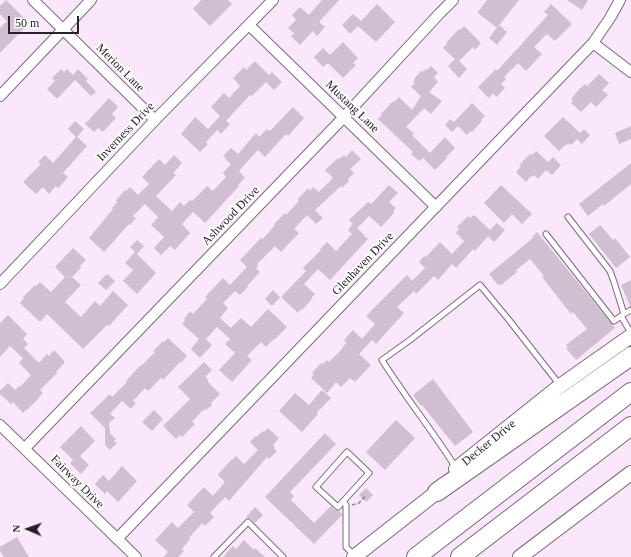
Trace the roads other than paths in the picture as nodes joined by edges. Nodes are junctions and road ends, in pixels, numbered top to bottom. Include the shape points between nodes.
1 (33, 0) edge
2 (91, 0) edge
3 (273, 0) edge
4 (453, 0) edge
5 (620, 0) edge
6 (249, 25) junction
7 (63, 29) junction
8 (593, 43) junction
9 (631, 72) edge
10 (0, 96) edge
11 (344, 117) junction
12 (155, 120) junction
13 (436, 207) junction
14 (568, 217) dead end
15 (546, 234) dead end
16 (0, 284) edge
17 (631, 310) edge
18 (622, 315) junction
19 (631, 333) edge
20 (631, 336) edge
21 (631, 356) edge
22 (560, 386) junction
23 (631, 392) edge
24 (0, 425) edge
25 (631, 426) edge
26 (25, 448) junction
27 (456, 469) junction
28 (631, 473) edge
29 (437, 492) junction
30 (345, 503) junction
31 (117, 539) junction
32 (136, 557) edge
33 (214, 557) edge
34 (283, 557) edge
35 (355, 557) edge
36 (416, 557) edge
37 (460, 557) edge
38 (520, 557) edge

1 - 7 street, Merion Lane
2 - 7 street
3 - 6 street, Inverness Drive
4 - 11 street, Ashwood Drive
5 - 8 street, Glenhaven Drive
6 - 11 street, Mustang Lane
6 - 12 street, Inverness Drive
7 - 10 street
7 - 12 street, Merion Lane
8 - 9 street
8 - 13 street, Glenhaven Drive
11 - 13 street, Mustang Lane
11 - 26 street, Ashwood Drive
12 - 16 street, Inverness Drive
13 - 31 street, Glenhaven Drive
14 - 18 lane via 610,271
15 - 18 lane via 614,321
17 - 18 lane
18 - 19 lane
20 - 22 main road, Decker Drive
21 - 29 highway
22 - 27 main road, Decker Drive
22 - 27 lane via 480,285 382,360
23 - 36 highway
24 - 26 street, Fairway Drive
25 - 37 highway
26 - 31 street, Fairway Drive
27 - 29 main road, Decker Drive
28 - 38 main road
29 - 35 main road, Decker Drive
30 - 30 lane via 369,473 347,452 316,487 338,507
30 - 35 lane via 346,547
31 - 32 street, Fairway Drive
33 - 34 lane via 248,522

